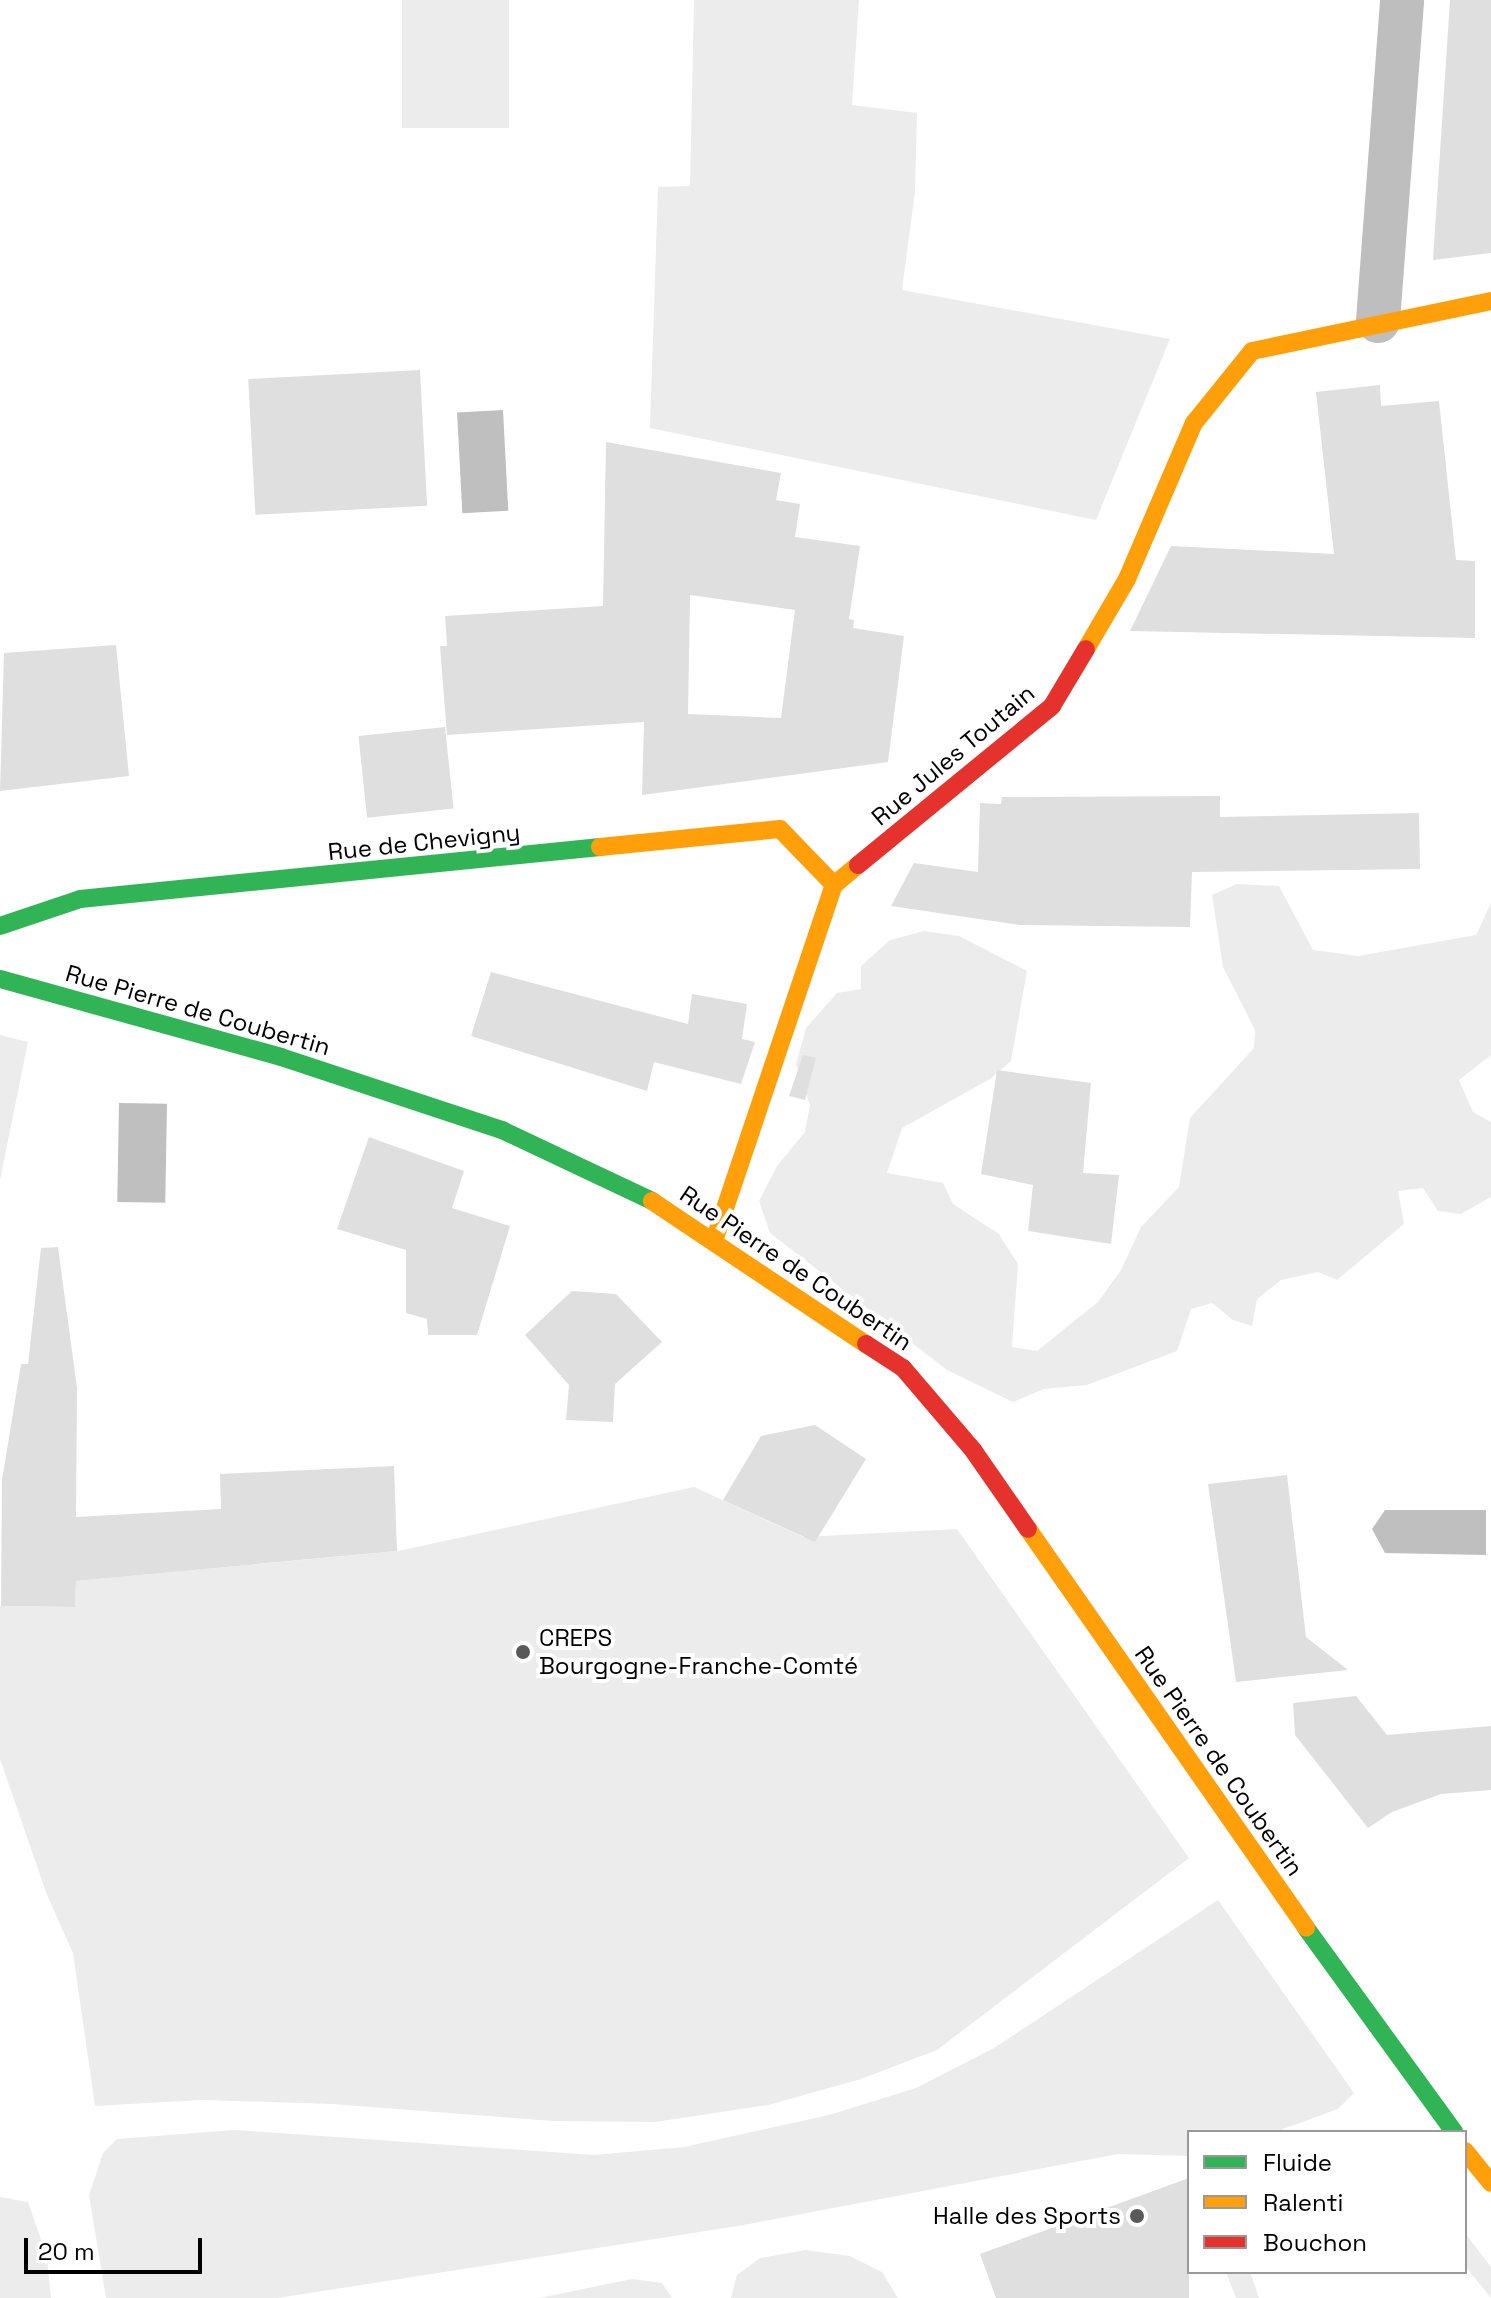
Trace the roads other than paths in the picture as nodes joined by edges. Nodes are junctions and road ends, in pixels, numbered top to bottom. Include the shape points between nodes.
1 (1402, 0) edge
2 (1491, 301) edge
3 (1378, 321) junction
4 (834, 885) junction
5 (0, 926) edge
6 (0, 979) edge
7 (714, 1241) junction
8 (1453, 2130) edge
9 (1467, 2153) edge
10 (1491, 2183) edge

1 - 3 street
2 - 3 street, Rue Jules Toutain
3 - 4 street, Rue Jules Toutain via 1252,351 1194,423 1127,579 1052,706
4 - 5 street, Rue de Chevigny via 780,829 80,899
4 - 7 street
6 - 7 street, Rue Pierre de Coubertin via 281,1057 502,1130 640,1193
7 - 8 street, Rue Pierre de Coubertin via 903,1368 973,1450
9 - 10 street

